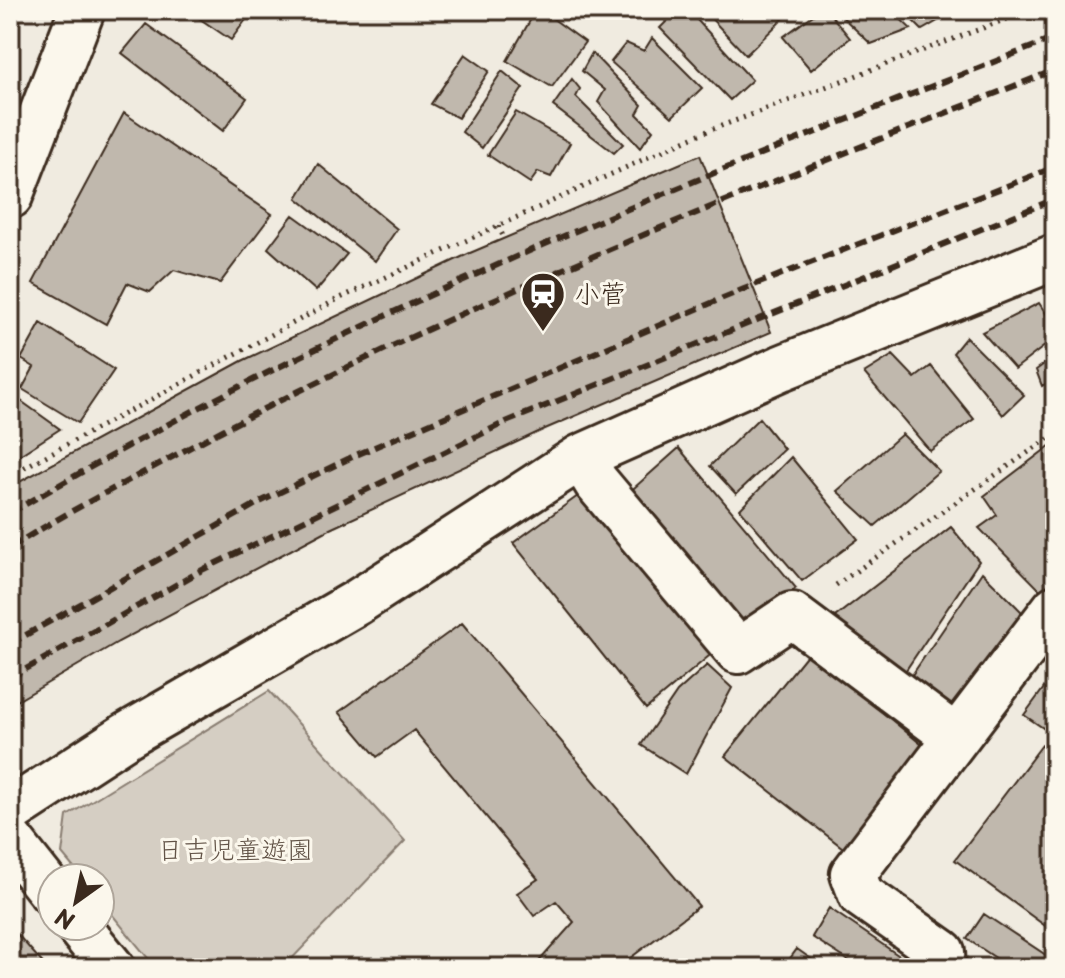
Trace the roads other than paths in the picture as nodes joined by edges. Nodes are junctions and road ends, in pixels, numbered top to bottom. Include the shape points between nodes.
1 (82, 10) edge
2 (10, 196) edge
3 (1055, 257) edge
4 (581, 457) junction
5 (1055, 608) edge
6 (955, 737) junction
7 (10, 811) edge
8 (10, 840) edge
9 (36, 873) edge
10 (91, 942) edge
11 (112, 968) edge
12 (943, 968) edge

1 - 2 street
3 - 4 street via 781,368
4 - 6 street via 596,482 738,651 792,615
4 - 7 street via 356,603 127,735
5 - 6 street
6 - 12 street via 853,874 861,895 942,952
8 - 9 street
10 - 11 street

